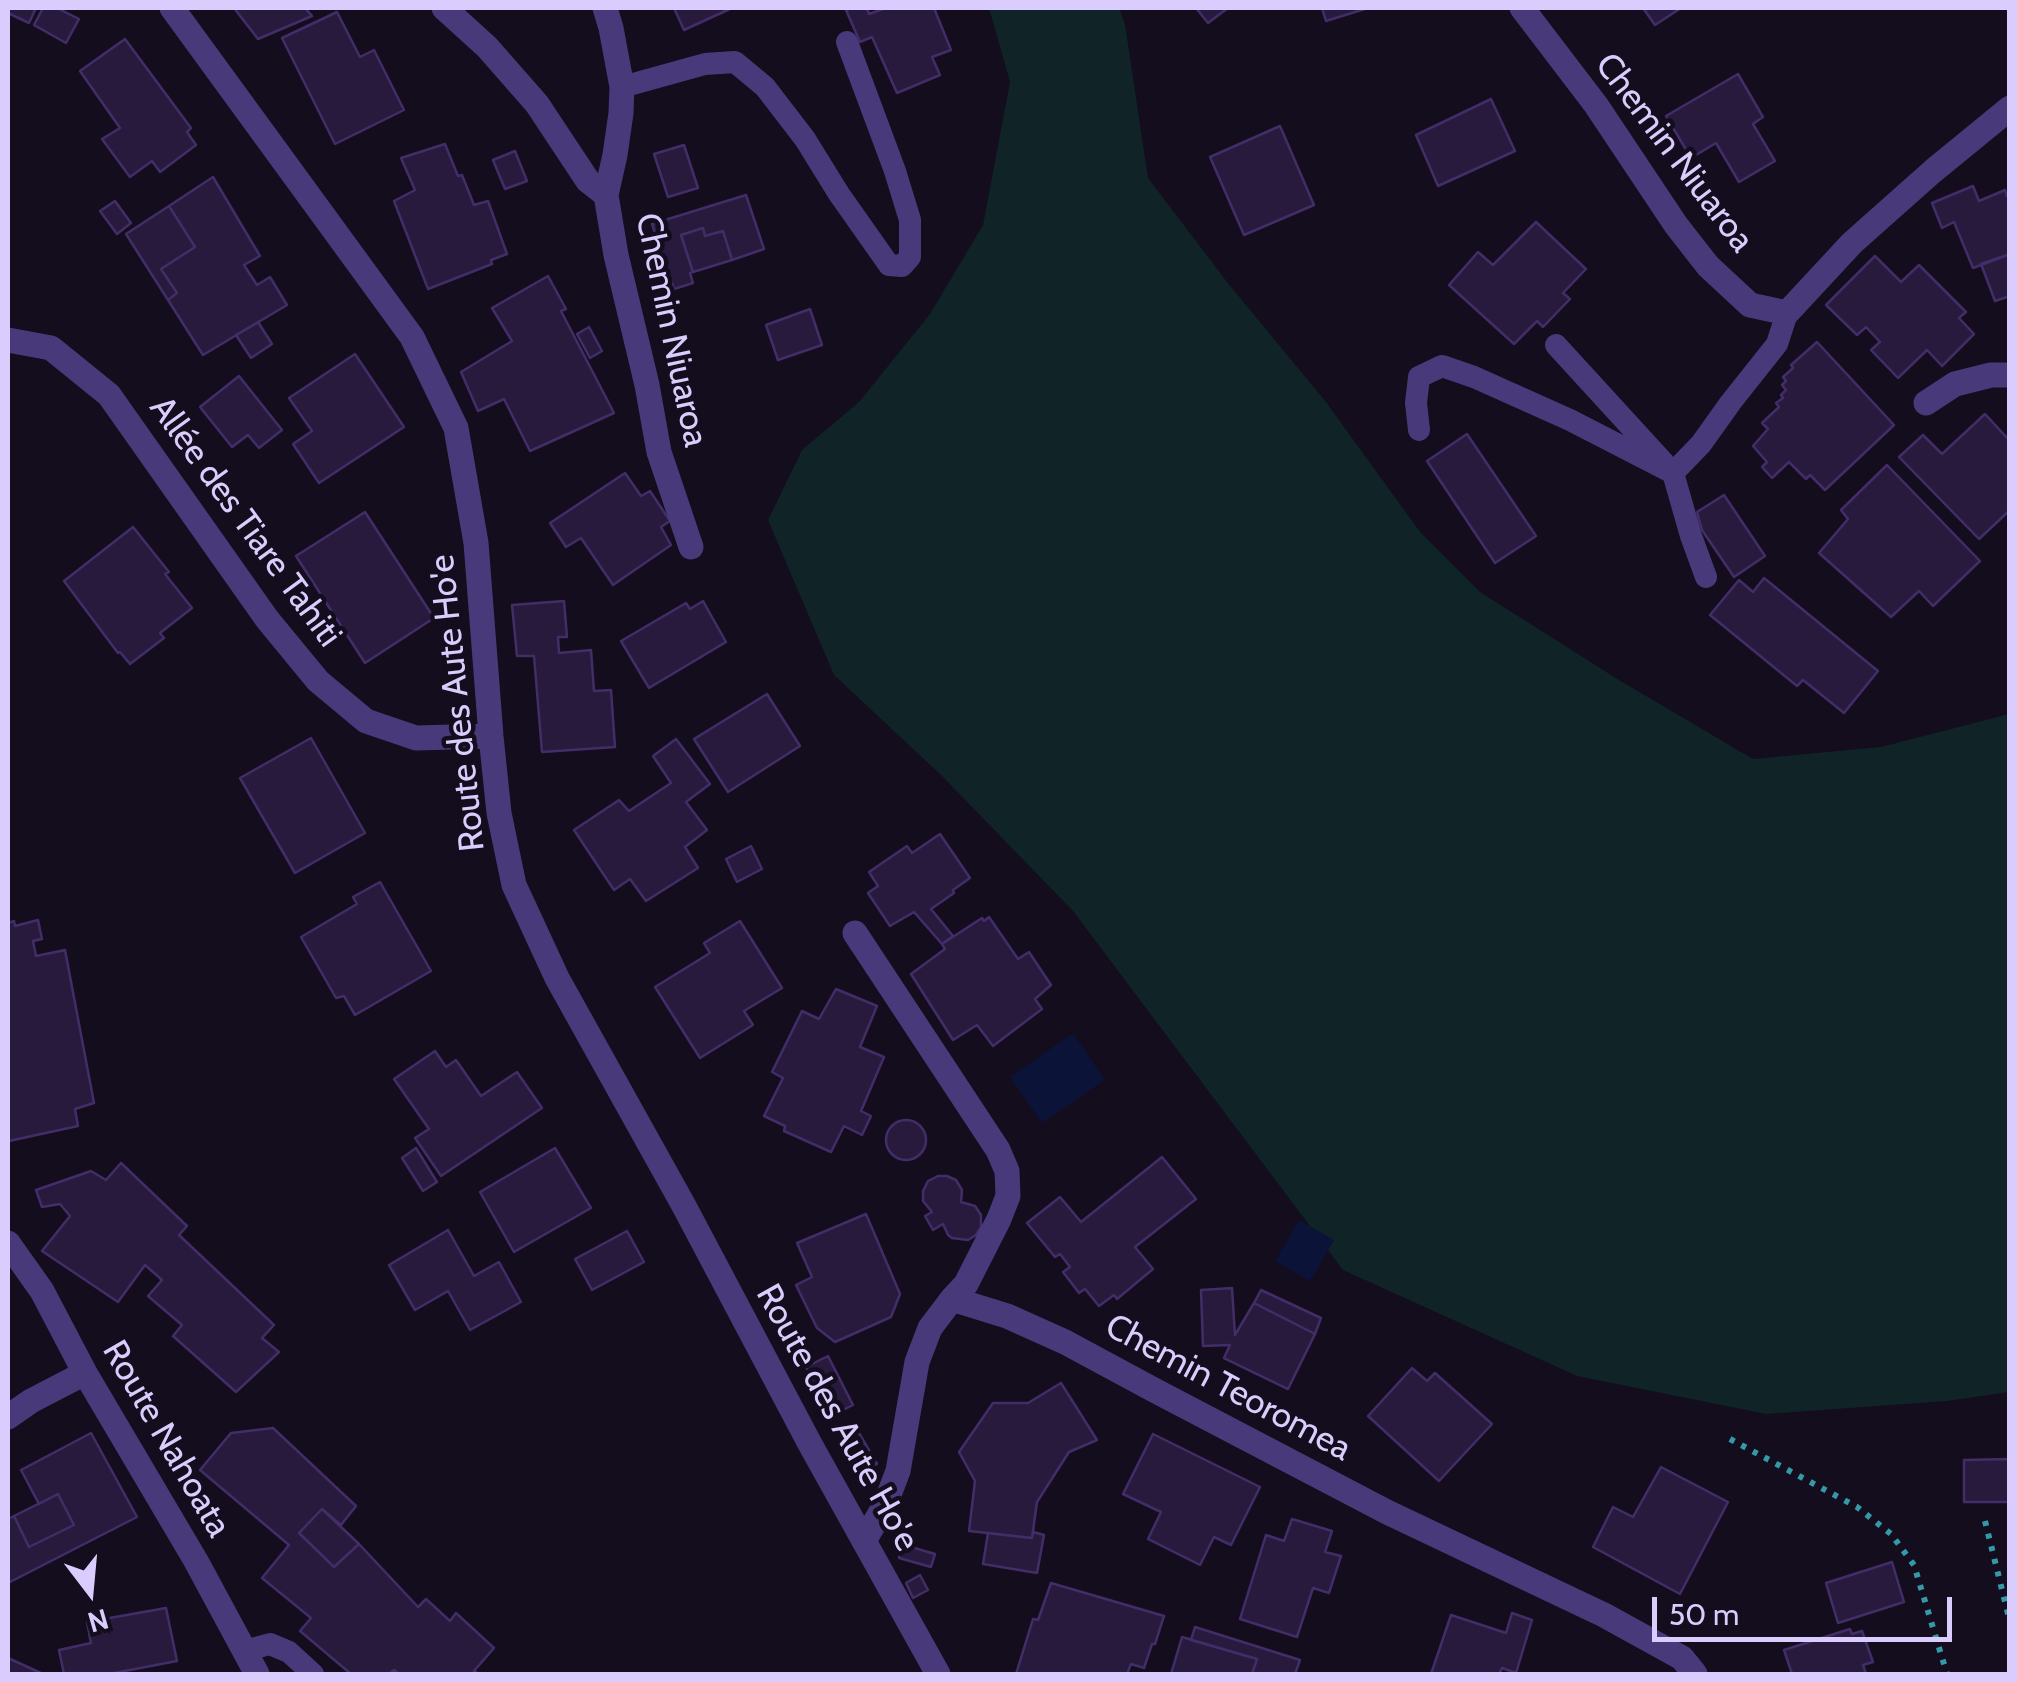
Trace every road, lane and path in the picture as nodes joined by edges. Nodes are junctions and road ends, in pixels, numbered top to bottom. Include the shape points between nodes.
1 (172, 8) edge
2 (444, 8) edge
3 (605, 8) edge
4 (1522, 8) edge
5 (847, 42) dead end
6 (622, 87) junction
7 (2010, 108) edge
8 (606, 194) junction
9 (1787, 312) junction
10 (8, 340) edge
11 (1556, 345) dead end
12 (2010, 376) edge
13 (1926, 403) dead end
14 (1419, 430) dead end
15 (1673, 472) junction
16 (691, 547) dead end
17 (1706, 578) dead end
18 (491, 736) junction
19 (855, 933) dead end
20 (8, 1243) edge
21 (952, 1299) junction
22 (86, 1373) junction
23 (8, 1417) edge
24 (1730, 1439) dead end
25 (1985, 1522) dead end
26 (864, 1542) junction
27 (2010, 1622) edge
28 (244, 1650) junction
29 (257, 1674) edge
30 (313, 1674) edge
31 (938, 1674) edge
32 (1695, 1674) edge
33 (1947, 1674) edge

1 - 18 street, Route des Aute Ho'e via 412,337 456,428 476,543
2 - 8 street via 537,104 588,181
3 - 6 street, Chemin Niuaroa
4 - 9 street, Chemin Niuaroa via 1708,266 1750,305
5 - 6 lane via 910,220 910,256 902,266 888,264 795,126 736,62
6 - 8 street, Chemin Niuaroa
7 - 9 street via 1852,243
8 - 16 street, Chemin Niuaroa via 659,452
9 - 15 lane via 1777,344
10 - 18 street, Allée des Tiare Tahiti via 51,348 109,395 318,681 366,720 416,738
11 - 15 lane
12 - 13 street via 1955,384
14 - 15 lane via 1419,377 1442,366
15 - 17 lane
18 - 26 street, Route des Aute Ho'e via 514,884 557,978
19 - 21 street via 1007,1171 1008,1196 999,1218
20 - 22 street, Route Nahoata
21 - 26 street via 930,1328 917,1362 898,1471
21 - 32 street, Chemin Teoromea via 1065,1342 1387,1512 1604,1616 1682,1658
22 - 23 street
22 - 28 street, Route Nahoata
24 - 33 path via 1857,1508 1890,1534 1914,1565
25 - 27 path
26 - 31 street, Route des Aute Ho'e
28 - 29 street, Route Nahoata
28 - 30 lane via 270,1644

